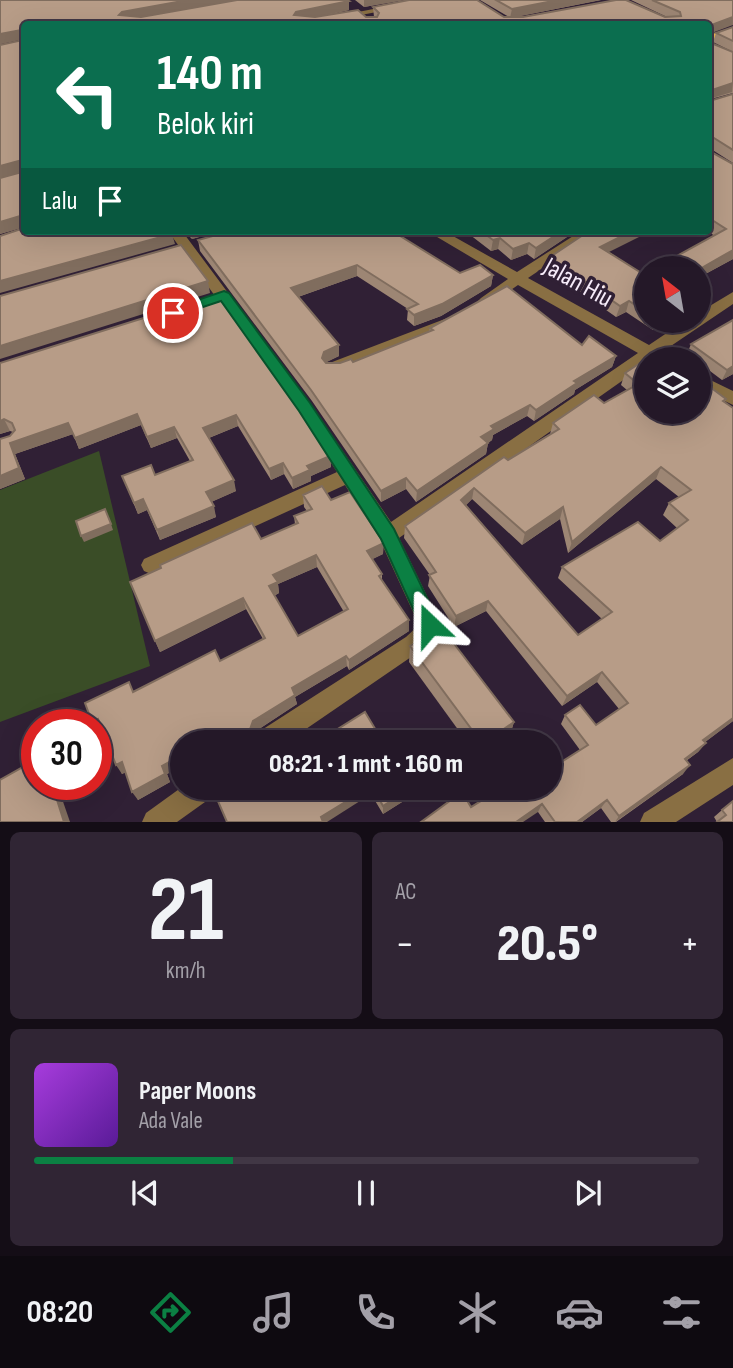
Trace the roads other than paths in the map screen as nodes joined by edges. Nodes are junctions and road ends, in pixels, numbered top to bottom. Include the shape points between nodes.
1 (434, 0) edge
2 (357, 10) junction
3 (314, 21) edge
4 (370, 21) edge
5 (733, 30) edge
6 (712, 37) edge
7 (442, 235) edge
8 (584, 235) edge
9 (184, 243) edge
10 (518, 279) junction
11 (733, 297) edge
12 (711, 311) edge
13 (682, 333) edge
14 (640, 347) edge
15 (664, 347) edge
16 (333, 368) edge
17 (634, 368) edge
18 (711, 387) edge
19 (733, 399) edge
20 (349, 475) junction
21 (388, 534) junction
22 (151, 565) dead end
23 (284, 730) edge
24 (733, 770) edge
25 (186, 800) edge
26 (155, 822) edge
27 (653, 822) edge

1 - 2 street
2 - 3 street
2 - 4 street
5 - 6 main road
7 - 10 street, Jalan Hiu
8 - 10 street
9 - 20 street via 218,298 304,407
10 - 14 street, Jalan Hiu
10 - 16 street via 468,311 397,345
11 - 12 street
13 - 15 street
17 - 21 street
18 - 19 street
20 - 21 street
20 - 22 street
21 - 23 street via 428,617 425,635
24 - 27 street
25 - 26 street

